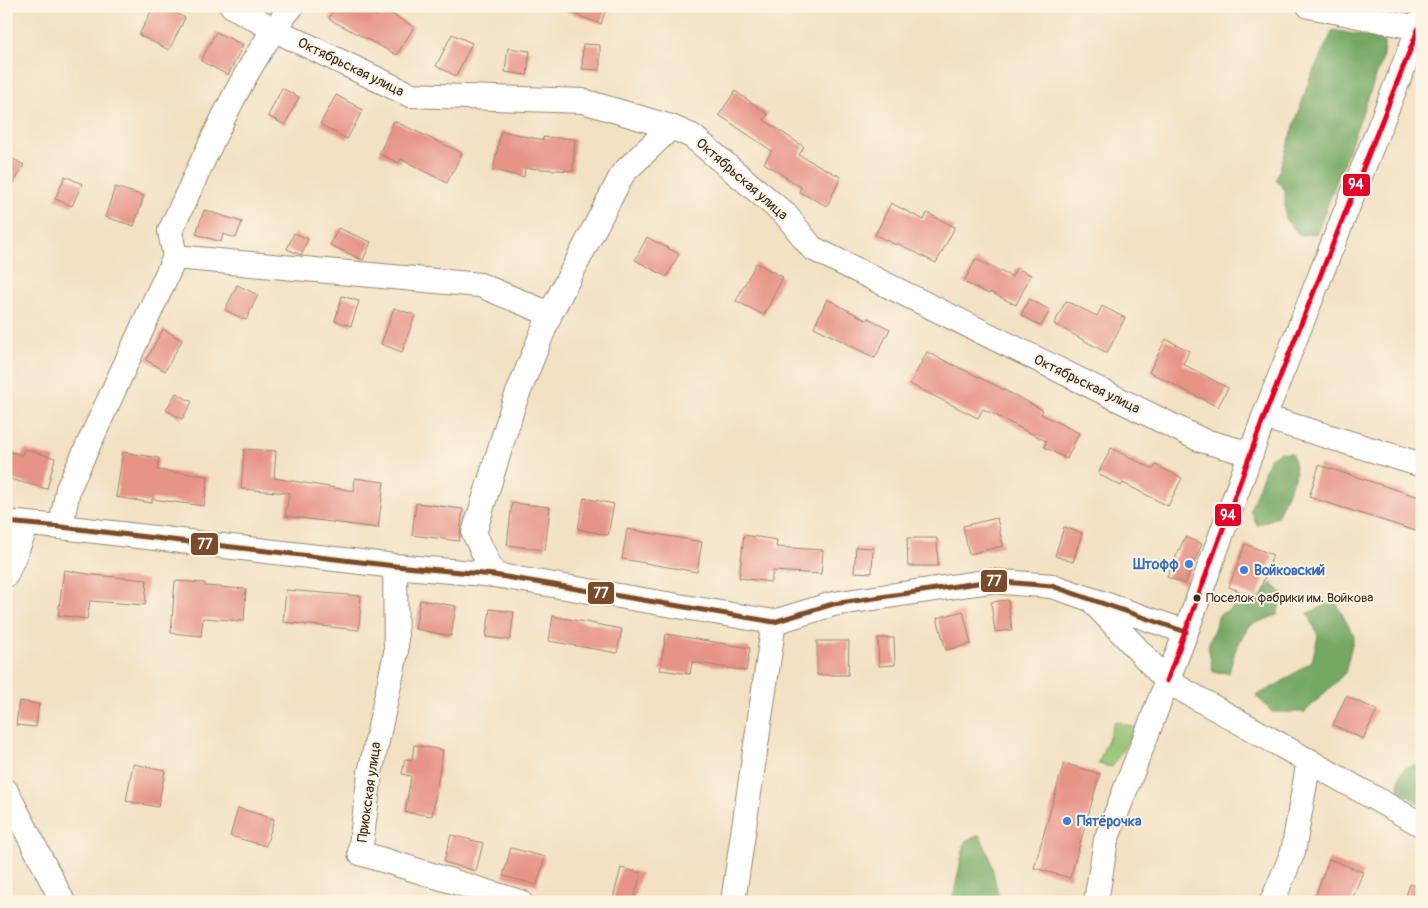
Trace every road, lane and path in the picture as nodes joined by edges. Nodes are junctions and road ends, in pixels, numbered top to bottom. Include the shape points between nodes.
1 (232, 6) edge
2 (292, 6) edge
3 (1309, 6) edge
4 (1420, 24) edge
5 (274, 29) junction
6 (671, 127) junction
7 (175, 257) junction
8 (550, 314) junction
9 (1264, 417) junction
10 (1251, 454) junction
11 (1422, 465) edge
12 (16, 523) edge
13 (61, 527) junction
14 (395, 566) junction
15 (6, 575) edge
16 (494, 575) junction
17 (1094, 602) junction
18 (774, 622) junction
19 (1186, 632) junction
20 (1167, 681) junction
21 (1310, 760) junction
22 (6, 791) edge
23 (1422, 824) edge
24 (63, 902) edge
25 (520, 902) edge
26 (732, 902) edge
27 (1096, 902) edge
28 (1272, 902) edge

1 - 5 street, Октябрьская улица
2 - 5 street
3 - 4 street
4 - 9 street
5 - 6 street, Октябрьская улица via 410,95 584,100
5 - 7 street via 252,62 170,231
6 - 8 street via 623,173
6 - 10 street, Октябрьская улица via 692,136 786,215 812,248 1201,440
7 - 8 street via 480,285
7 - 13 street via 68,490
8 - 16 street via 514,403 474,533
9 - 10 street
9 - 11 street
10 - 19 street
12 - 13 street
12 - 15 street
13 - 14 street
14 - 16 street
14 - 25 street, Приокская улица via 396,653 370,773 360,853
16 - 18 street
17 - 18 street via 1052,586 991,581 833,604
17 - 19 street
17 - 20 street
18 - 26 street
19 - 20 street
20 - 21 street
20 - 27 street via 1106,840
21 - 23 street
21 - 28 street via 1293,852
22 - 24 street

